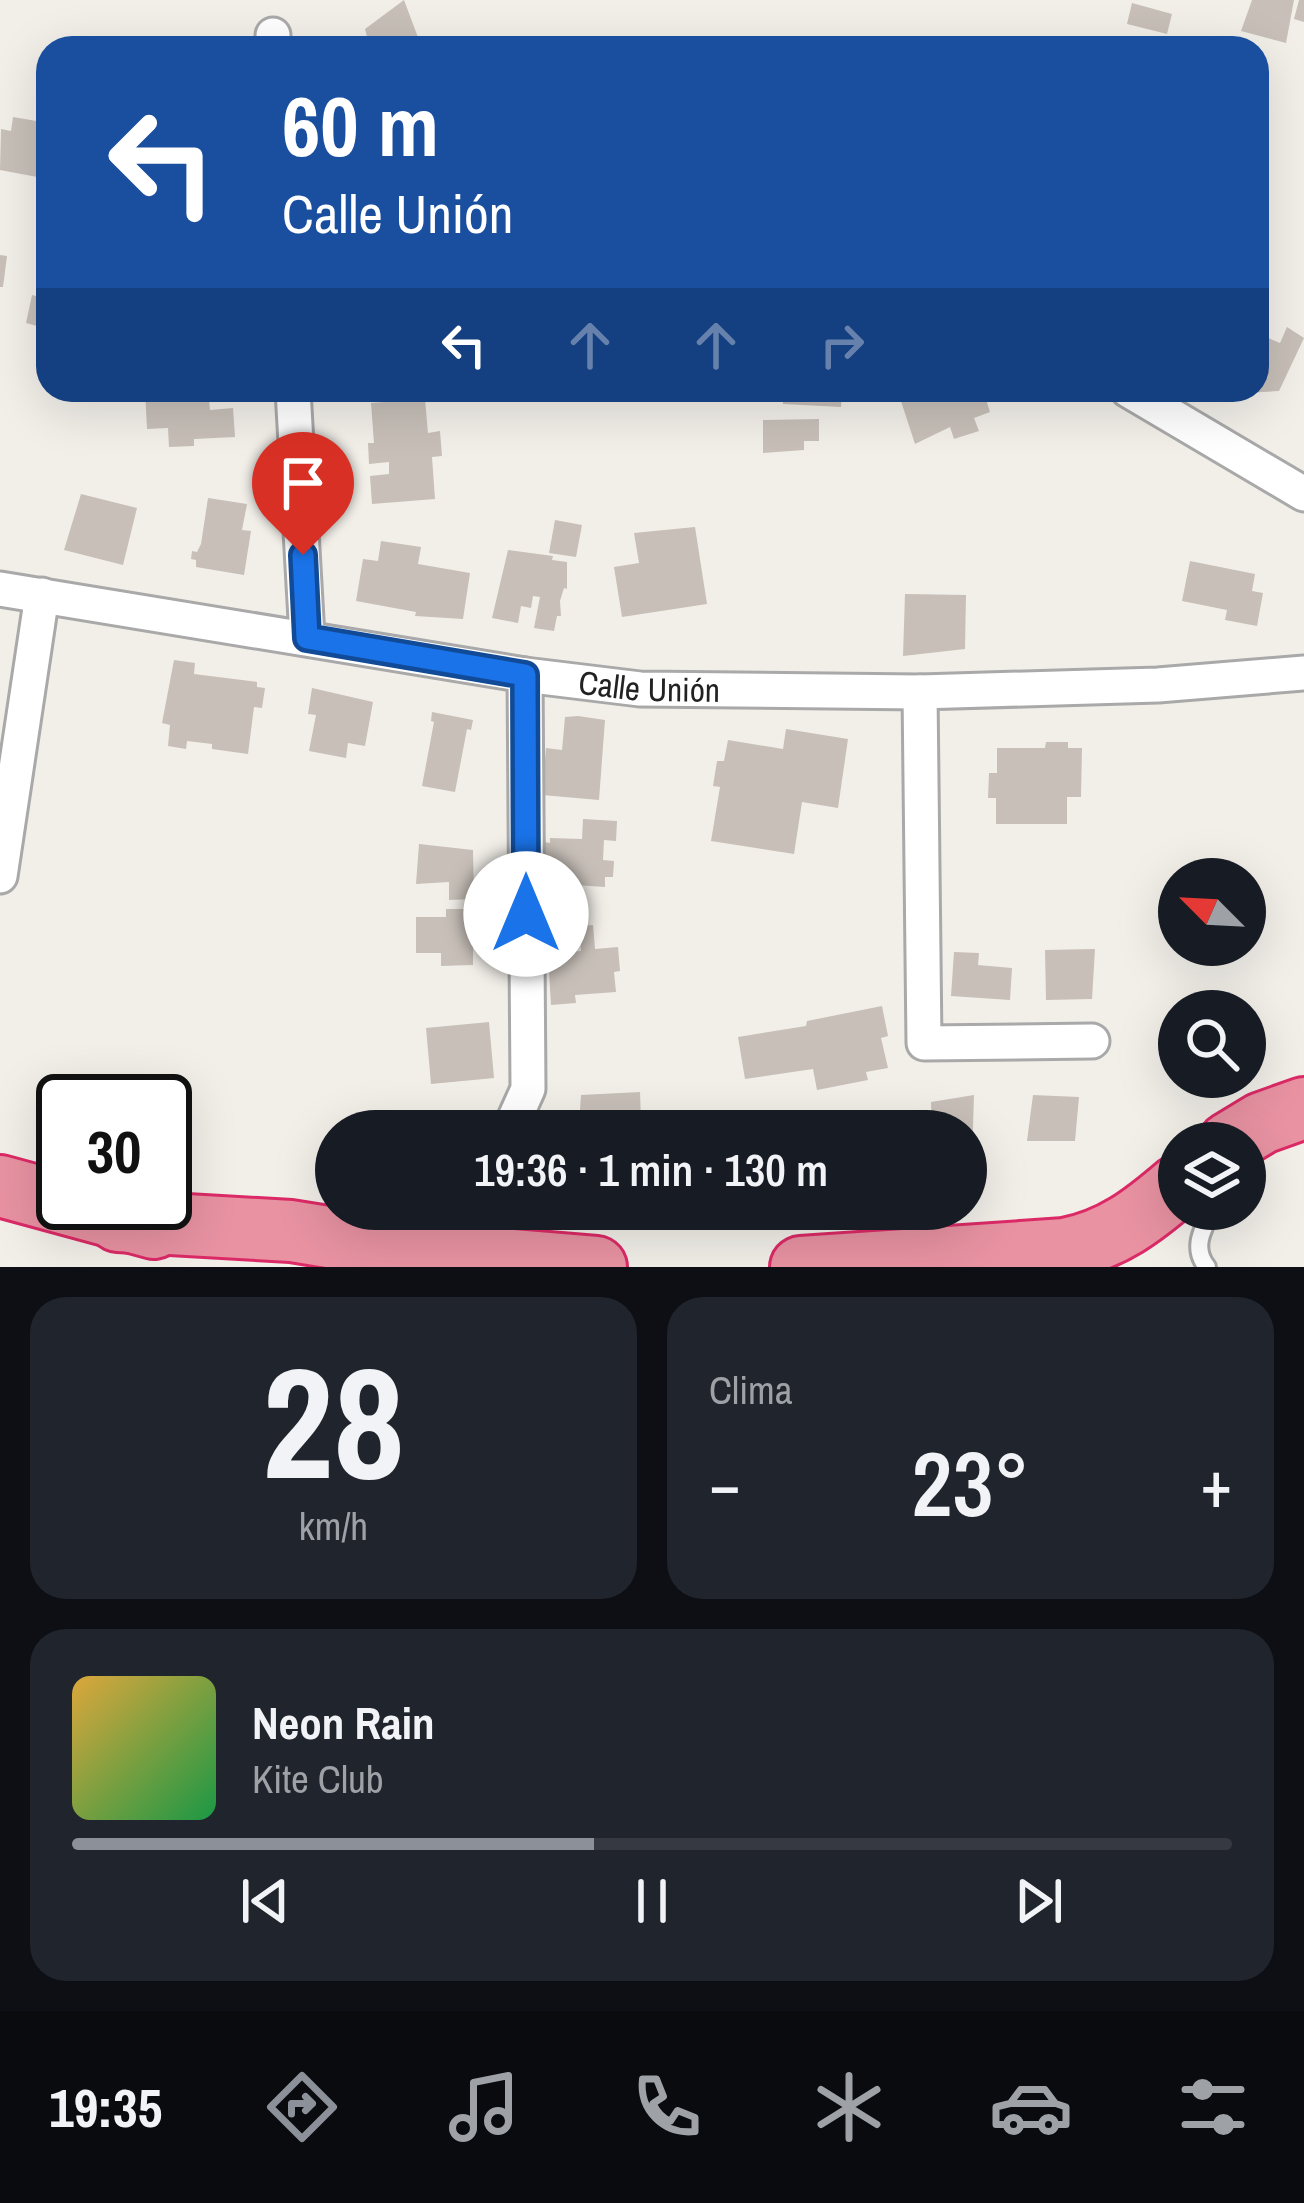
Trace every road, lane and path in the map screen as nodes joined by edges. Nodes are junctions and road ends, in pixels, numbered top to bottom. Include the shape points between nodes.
1 (294, 402) edge
2 (1148, 402) edge
3 (1304, 494) edge
4 (0, 589) edge
5 (42, 595) junction
6 (307, 638) junction
7 (1304, 673) edge
8 (525, 675) junction
9 (920, 692) junction
10 (0, 876) edge
11 (1092, 1041) dead end
12 (1304, 1108) edge
13 (518, 1110) edge
14 (1265, 1122) edge
15 (0, 1186) edge
16 (36, 1197) edge
17 (1158, 1203) edge
18 (1158, 1220) edge
19 (192, 1226) edge
20 (161, 1230) edge
21 (1204, 1230) edge
22 (1122, 1231) junction
23 (336, 1267) edge
24 (596, 1267) edge
25 (801, 1267) edge
26 (1207, 1267) edge

1 - 6 street
2 - 3 street
4 - 5 street, Calle Unión
5 - 6 street, Calle Unión
5 - 10 street
6 - 8 street, Calle Unión
7 - 9 street, Calle Unión
8 - 9 street, Calle Unión via 640,689
8 - 13 street via 528,1089
9 - 11 street via 923,1043
12 - 14 highway
15 - 16 highway
17 - 22 highway
18 - 22 lane
19 - 24 highway
20 - 23 highway
21 - 26 lane via 1198,1256
22 - 25 highway via 1065,1250

